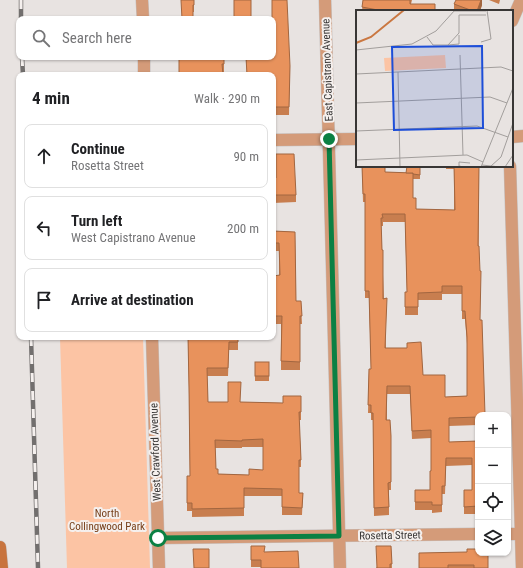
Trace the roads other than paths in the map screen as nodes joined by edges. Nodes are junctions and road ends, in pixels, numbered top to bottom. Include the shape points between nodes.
1 (142, 0) edge
2 (325, 0) edge
3 (521, 0) edge
4 (142, 16) edge
5 (513, 19) edge
6 (144, 60) edge
7 (144, 72) edge
8 (523, 136) edge
9 (513, 137) edge
10 (329, 139) junction
11 (356, 139) edge
12 (276, 140) edge
13 (510, 167) edge
14 (152, 340) edge
15 (475, 534) edge
16 (511, 534) edge
17 (522, 534) edge
18 (339, 536) junction
19 (158, 538) junction
20 (0, 547) edge
21 (2, 568) edge
22 (159, 568) edge
23 (340, 568) edge
24 (522, 568) edge

1 - 4 street
2 - 10 street, East Capistrano Avenue
3 - 5 street
6 - 7 street
8 - 9 street
10 - 11 street
10 - 12 street
10 - 18 street, East Capistrano Avenue
13 - 17 street
14 - 19 street, West Crawford Avenue
15 - 18 street, Rosetta Street
16 - 17 street
17 - 24 street
18 - 19 street, Rosetta Street
18 - 23 street, East Capistrano Avenue
19 - 22 street, West Crawford Avenue
20 - 21 main road

